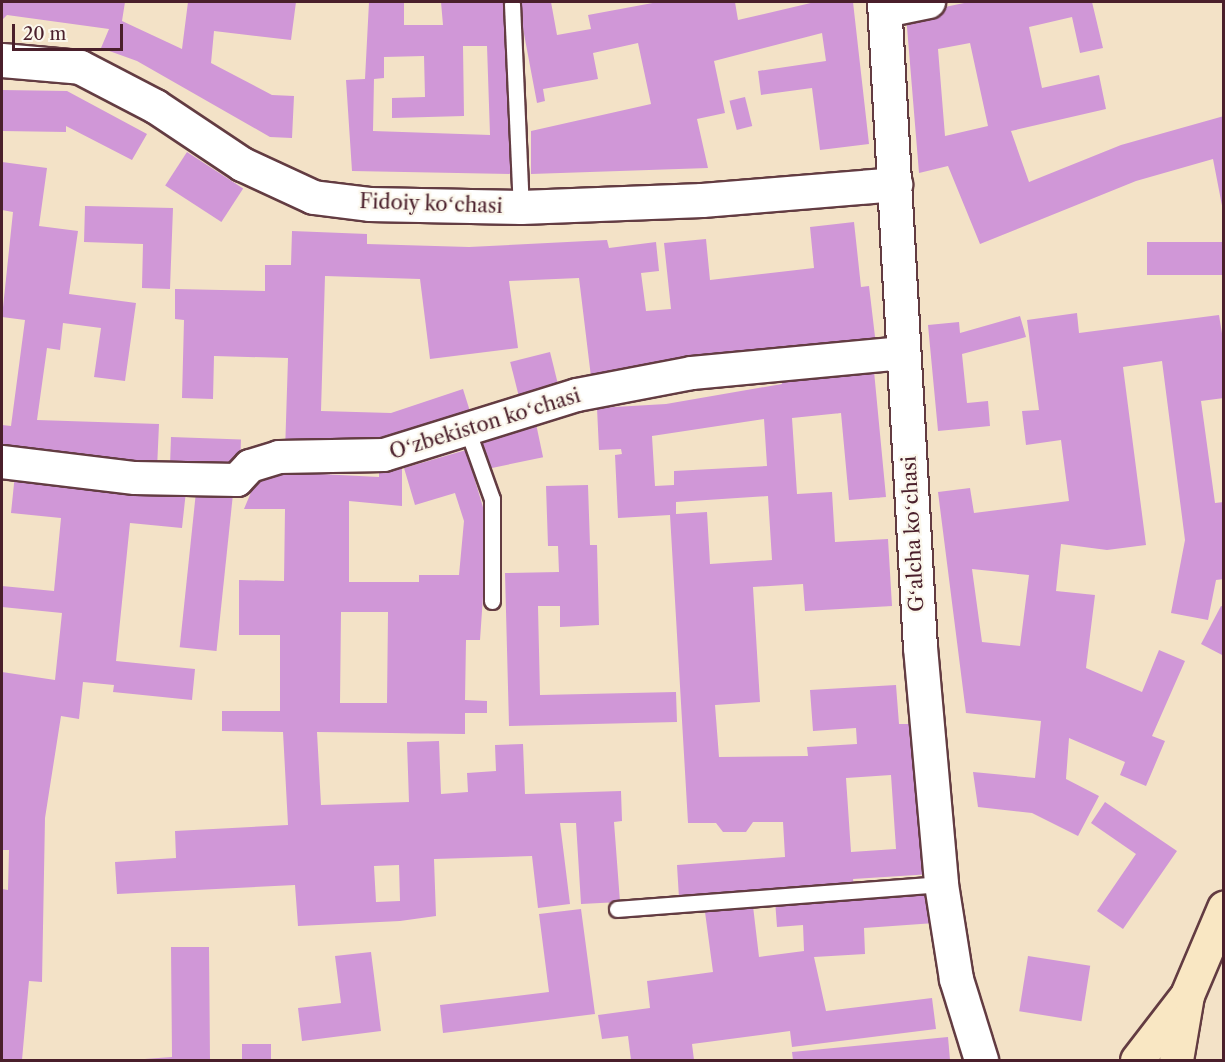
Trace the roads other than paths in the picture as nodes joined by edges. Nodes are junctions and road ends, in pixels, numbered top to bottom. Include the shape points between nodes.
1 (929, 2) edge
2 (512, 4) dead end
3 (885, 6) edge
4 (2, 60) edge
5 (895, 184) junction
6 (521, 207) junction
7 (903, 353) junction
8 (466, 426) junction
9 (2, 462) edge
10 (492, 601) dead end
11 (941, 884) junction
12 (1224, 908) edge
13 (616, 909) dead end
14 (1187, 995) junction
15 (981, 1060) edge
16 (1137, 1060) edge
17 (1176, 1060) edge

1 - 3 street
2 - 6 lane
3 - 5 street, Gʻalcha koʻchasi
4 - 6 street, Fidoiy koʻchasi via 80,67 155,106 242,164 313,197 369,204
5 - 6 street, Fidoiy koʻchasi via 702,200
5 - 7 street, Gʻalcha koʻchasi
7 - 8 street, Oʻzbekiston koʻchasi via 692,373 577,395
7 - 11 street, Gʻalcha koʻchasi
8 - 9 street, Oʻzbekiston koʻchasi via 384,455 279,457 250,466 237,480 135,478
8 - 10 lane via 492,499
11 - 13 lane
11 - 15 street, Gʻalcha koʻchasi via 956,979
12 - 14 main road
14 - 16 main road
14 - 17 main road

